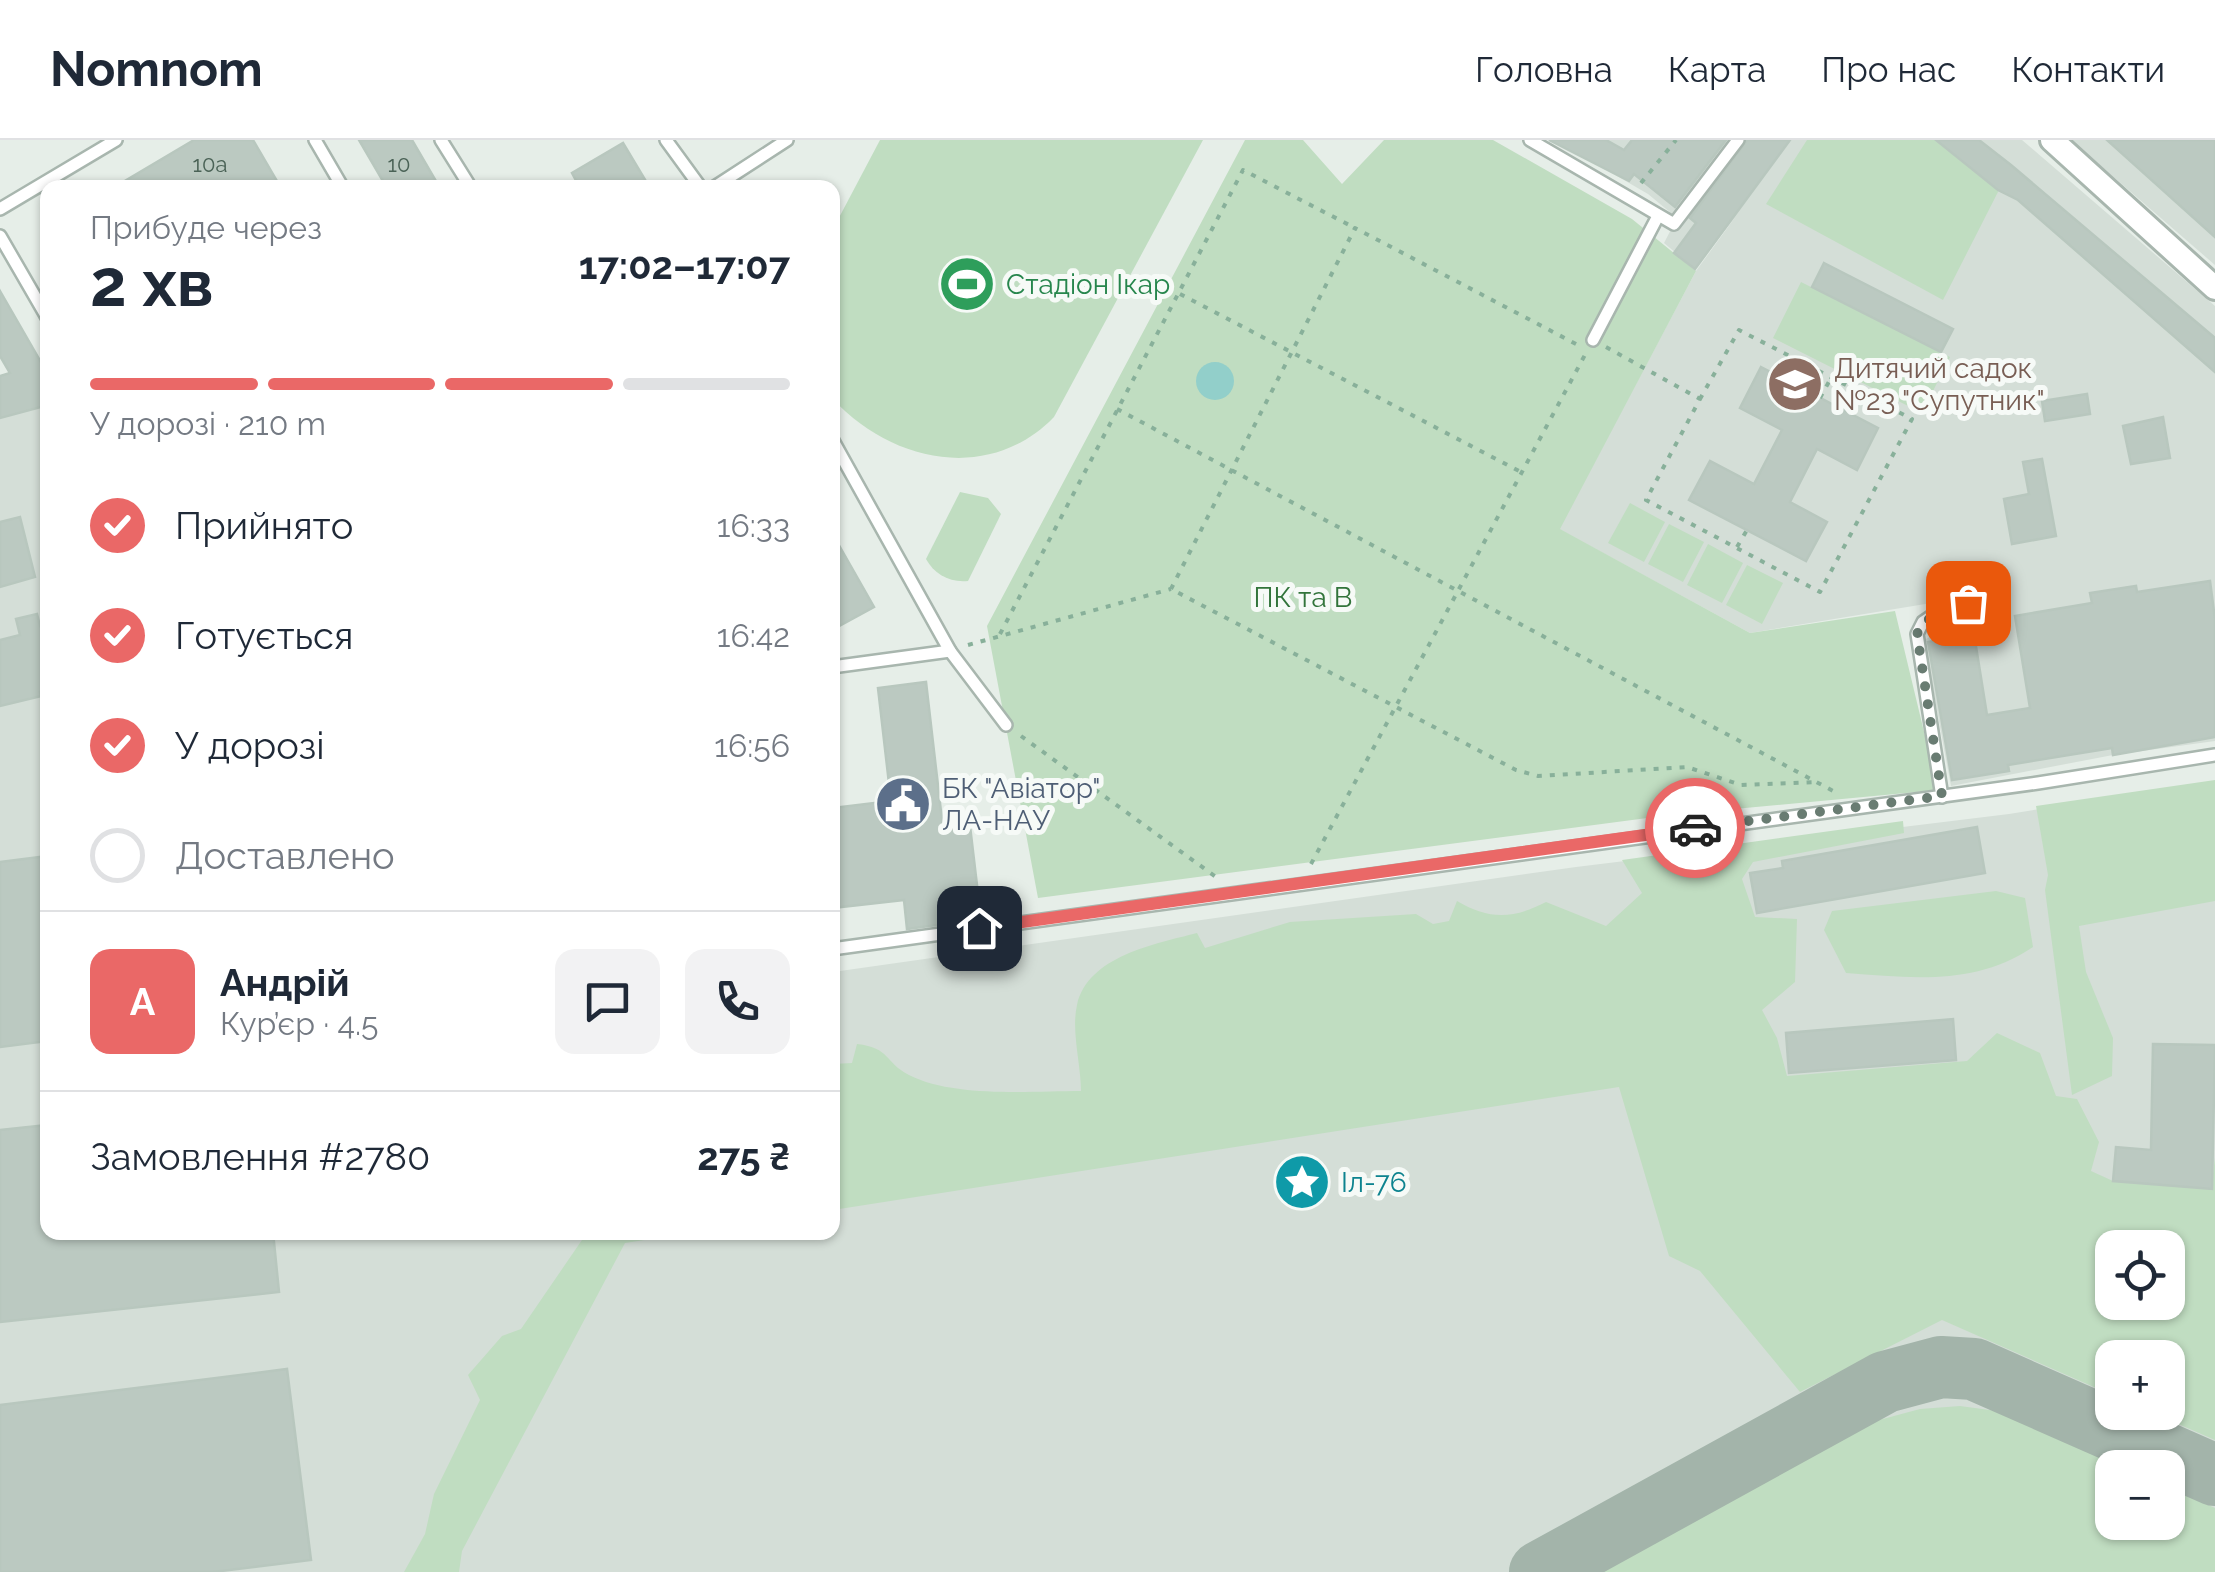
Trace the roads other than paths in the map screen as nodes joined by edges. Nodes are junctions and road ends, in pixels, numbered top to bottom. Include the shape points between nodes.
1 (116, 140) edge
2 (315, 140) edge
3 (441, 140) edge
4 (666, 140) edge
5 (756, 140) edge
6 (787, 140) edge
7 (1530, 140) edge
8 (1738, 140) edge
9 (2052, 140) edge
10 (764, 155) junction
11 (49, 180) edge
12 (338, 180) edge
13 (466, 180) edge
14 (695, 180) edge
15 (725, 180) edge
16 (40, 185) edge
17 (0, 209) edge
18 (1658, 216) junction
19 (0, 236) edge
20 (5, 257) edge
21 (2215, 288) edge
22 (40, 307) edge
23 (1593, 340) road end
24 (840, 453) edge
25 (1990, 599) dead end
26 (950, 650) junction
27 (840, 666) edge
28 (1006, 725) road end
29 (2215, 755) edge
30 (1942, 796) junction
31 (840, 947) edge

1 - 11 lane
2 - 12 lane
3 - 13 lane
4 - 14 lane
5 - 10 lane
6 - 10 lane
7 - 18 lane
8 - 18 lane via 1674,224
9 - 21 street
10 - 15 lane
16 - 17 lane
18 - 23 lane
19 - 20 lane
20 - 22 lane
24 - 26 lane
25 - 30 lane via 1952,603 1923,622 1917,634
26 - 27 lane
26 - 28 lane
29 - 30 lane
30 - 31 lane

